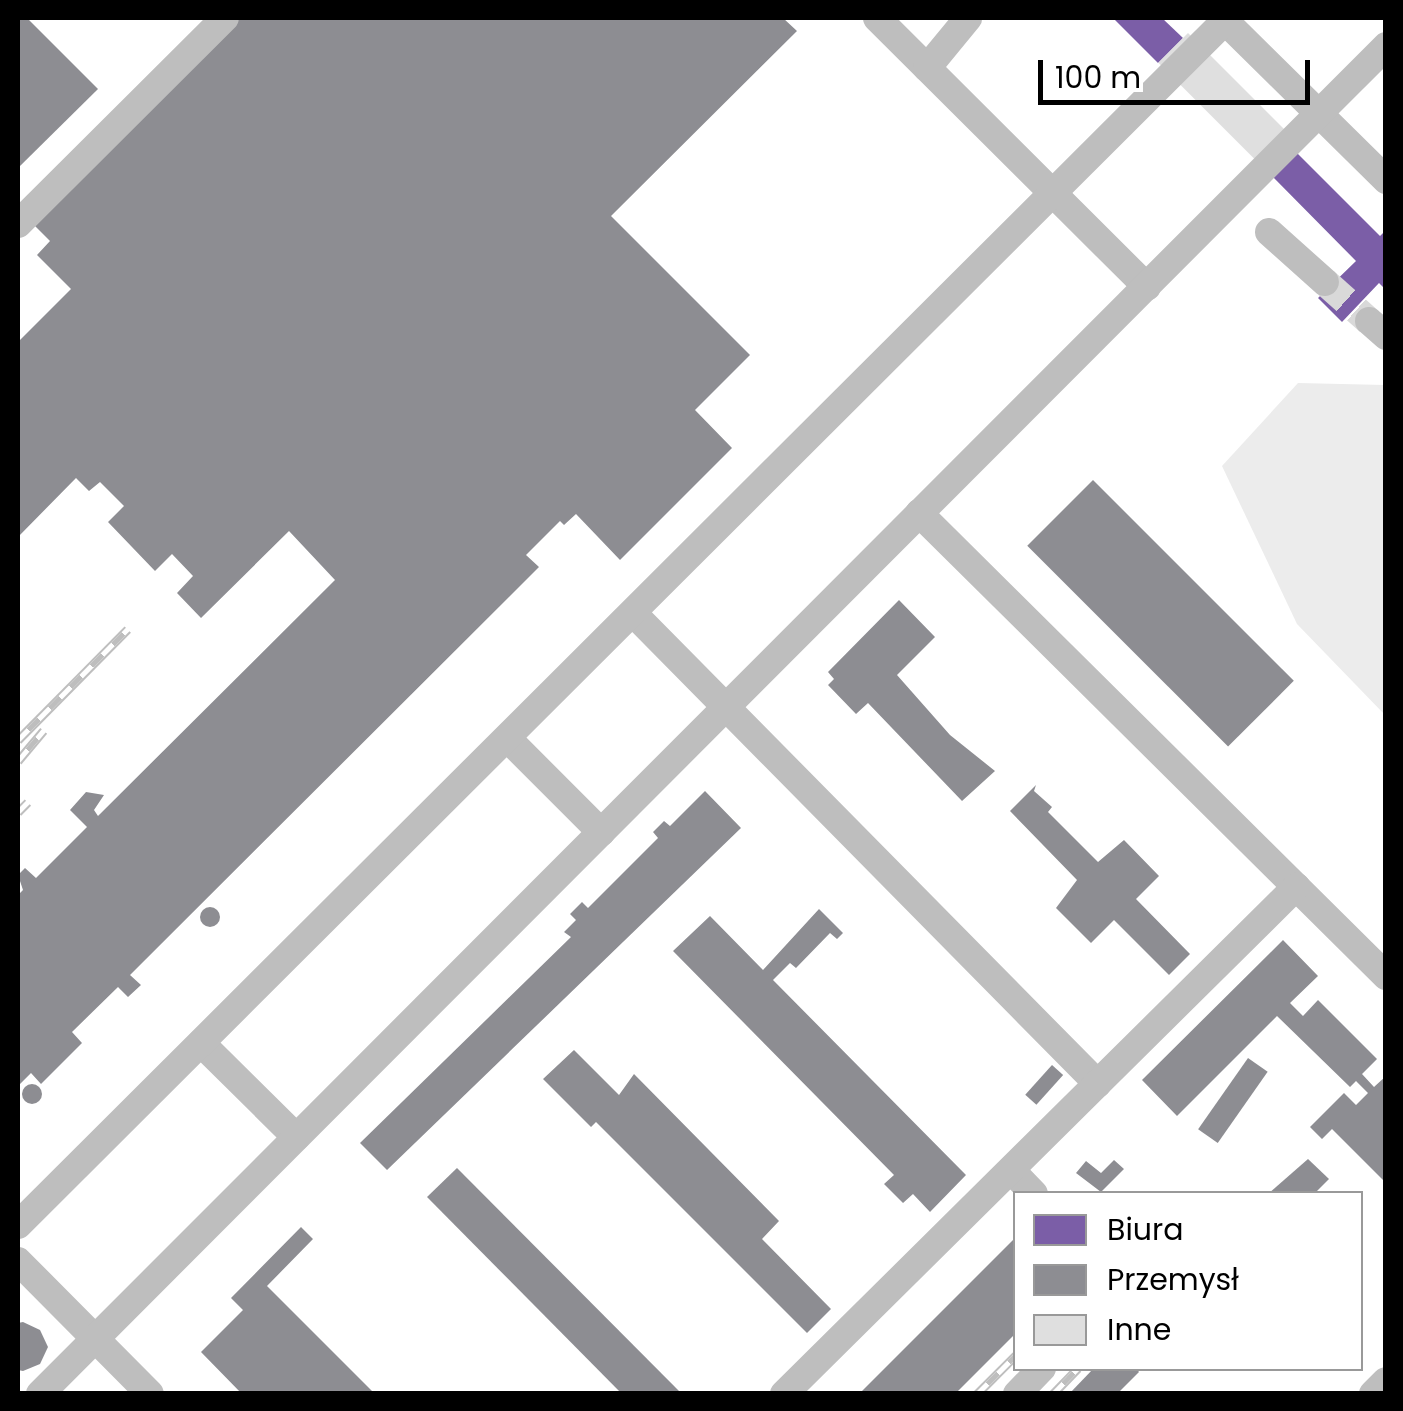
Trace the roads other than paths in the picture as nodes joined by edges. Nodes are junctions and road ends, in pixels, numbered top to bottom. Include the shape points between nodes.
1 (225, 18) edge
2 (877, 18) edge
3 (968, 18) edge
4 (1225, 19) edge
5 (1386, 46) edge
6 (927, 68) junction
7 (1323, 111) junction
8 (1385, 181) edge
9 (1056, 195) junction
10 (18, 224) edge
11 (1269, 232) dead end
12 (1326, 282) tunnel mouth
13 (1146, 287) junction
14 (919, 513) junction
15 (634, 614) junction
16 (727, 706) junction
17 (508, 739) junction
18 (601, 832) junction
19 (1296, 888) junction
20 (1386, 976) edge
21 (201, 1043) junction
22 (1098, 1084) junction
23 (296, 1137) junction
24 (1011, 1170) junction
25 (1031, 1191) edge
26 (18, 1224) edge
27 (18, 1261) edge
28 (94, 1339) junction
29 (1039, 1371) edge
30 (1386, 1381) edge
31 (40, 1394) edge
32 (150, 1394) edge
33 (784, 1394) edge
34 (1017, 1394) edge
35 (1373, 1394) edge

1 - 10 lane
2 - 6 lane
3 - 6 lane
4 - 7 lane
4 - 9 lane
5 - 7 lane
6 - 9 lane
7 - 8 lane
7 - 13 lane
9 - 13 lane
9 - 15 lane
11 - 12 lane
13 - 14 lane
14 - 16 lane
14 - 19 lane
15 - 16 lane
15 - 17 lane
16 - 18 lane
16 - 22 lane
17 - 18 lane
17 - 21 lane
18 - 23 lane
19 - 20 lane
19 - 22 lane
21 - 23 lane
21 - 26 lane
22 - 24 lane
23 - 28 lane
24 - 25 lane
24 - 33 lane
27 - 28 lane
28 - 31 lane
28 - 32 lane
29 - 34 lane
30 - 35 lane

